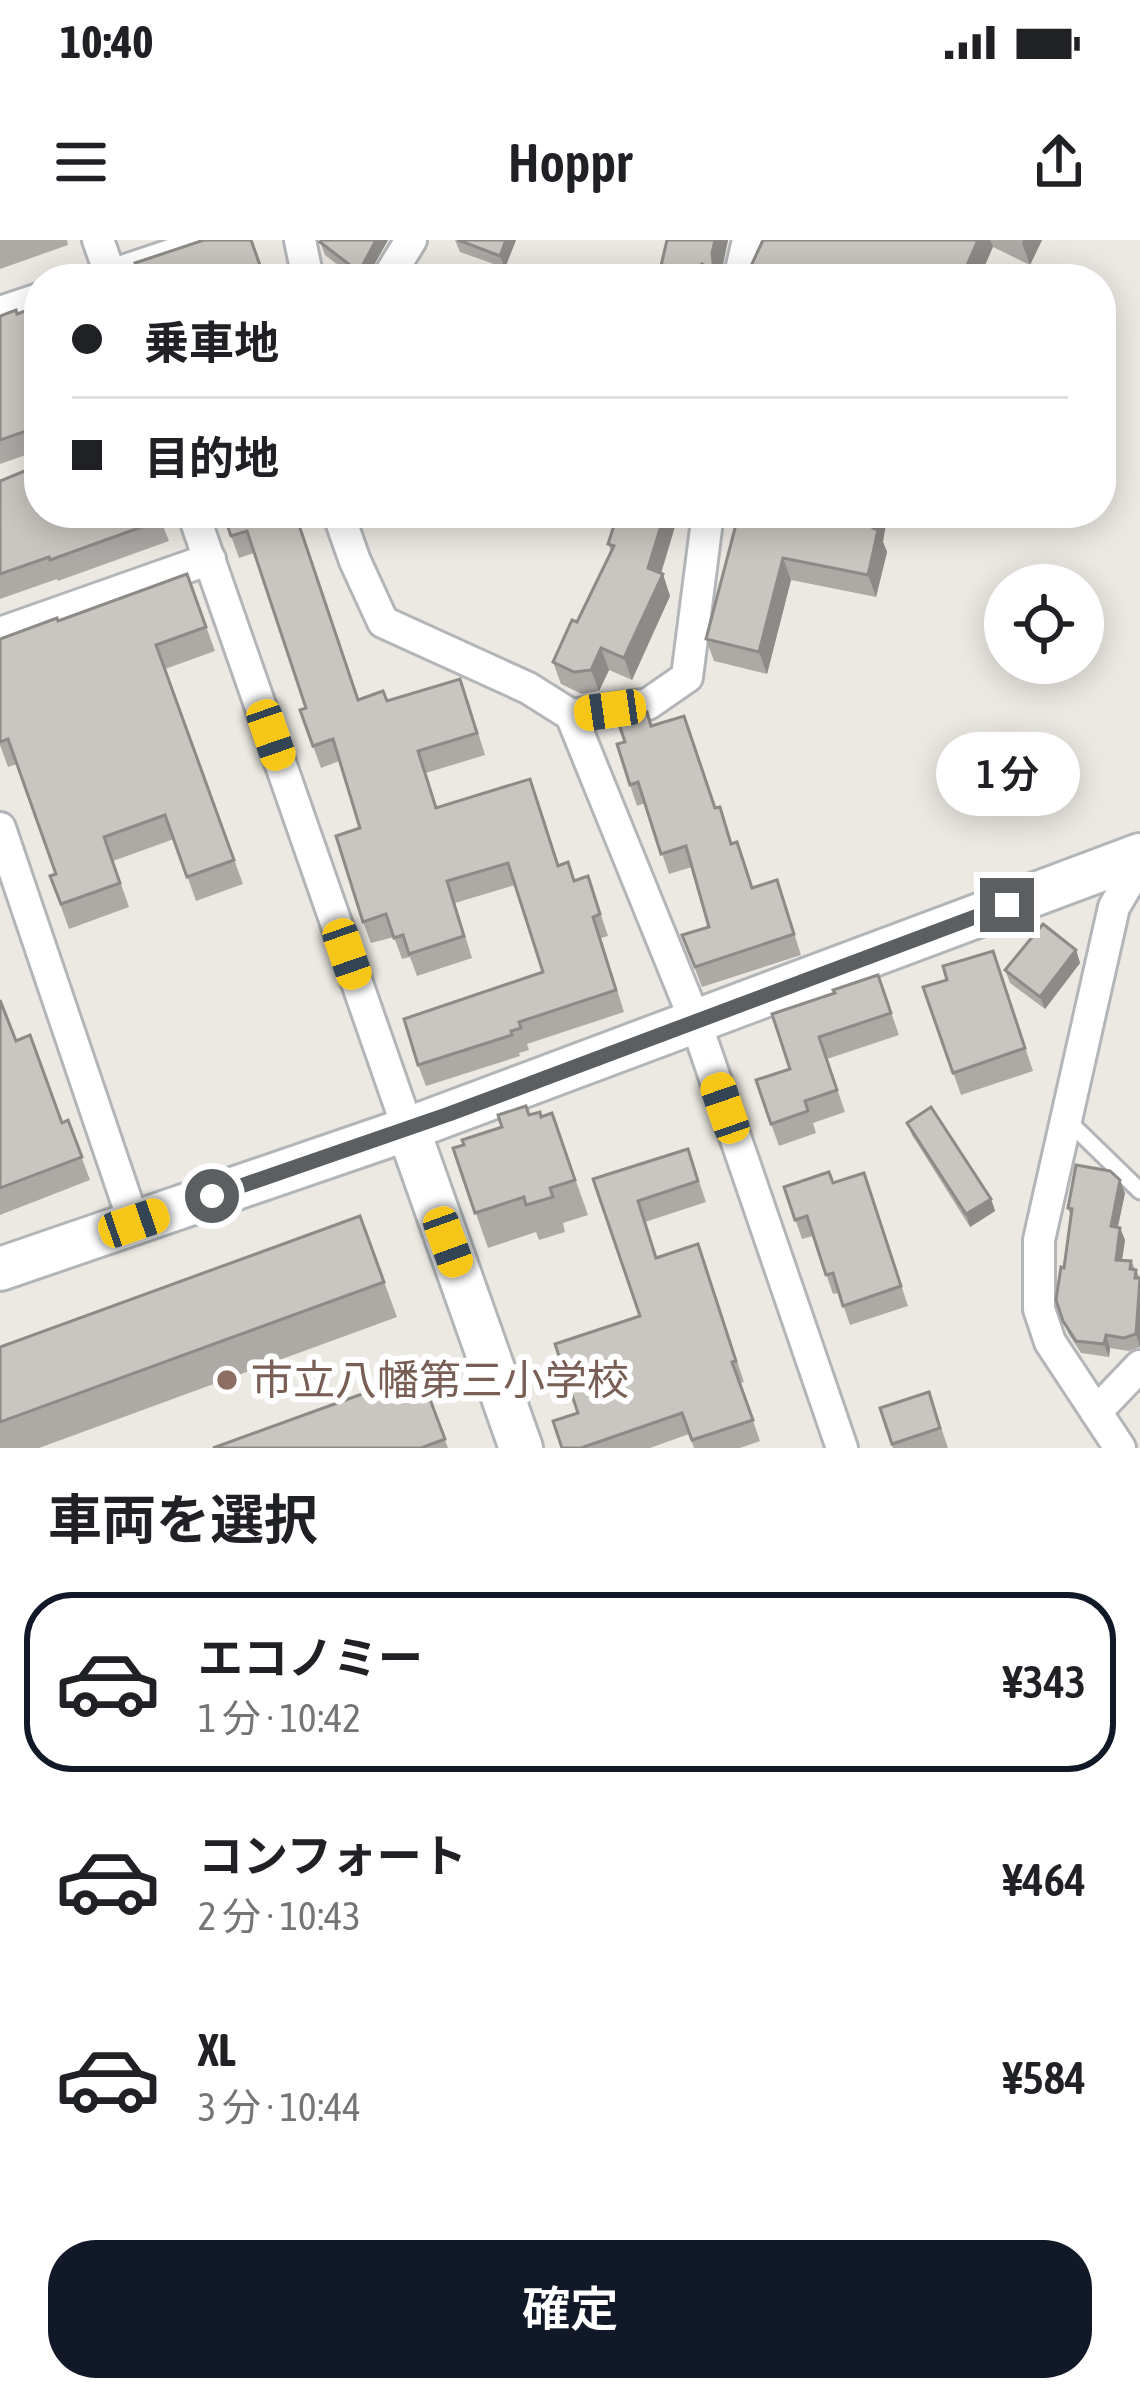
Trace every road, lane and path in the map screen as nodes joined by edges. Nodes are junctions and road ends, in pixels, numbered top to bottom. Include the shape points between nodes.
1 (214, 240) edge
2 (146, 264) edge
3 (199, 528) edge
4 (343, 528) edge
5 (706, 528) edge
6 (210, 560) junction
7 (0, 633) edge
8 (571, 715) junction
9 (0, 828) edge
10 (1140, 859) edge
11 (696, 1023) junction
12 (1064, 1117) junction
13 (408, 1129) junction
14 (1140, 1191) edge
15 (134, 1223) junction
16 (0, 1269) edge
17 (1140, 1366) edge
18 (1096, 1412) junction
19 (521, 1448) edge
20 (842, 1448) edge
21 (1120, 1448) edge

1 - 2 street
3 - 6 street
4 - 8 street via 383,622
5 - 8 street via 688,677 648,704
6 - 7 street
6 - 13 street
8 - 11 street
9 - 15 street
10 - 11 street
10 - 12 street via 1114,907
11 - 13 street
11 - 20 street
12 - 14 lane
12 - 18 street via 1039,1240 1039,1309 1050,1342
13 - 15 street
13 - 19 street
15 - 16 street
17 - 18 street
18 - 21 street

